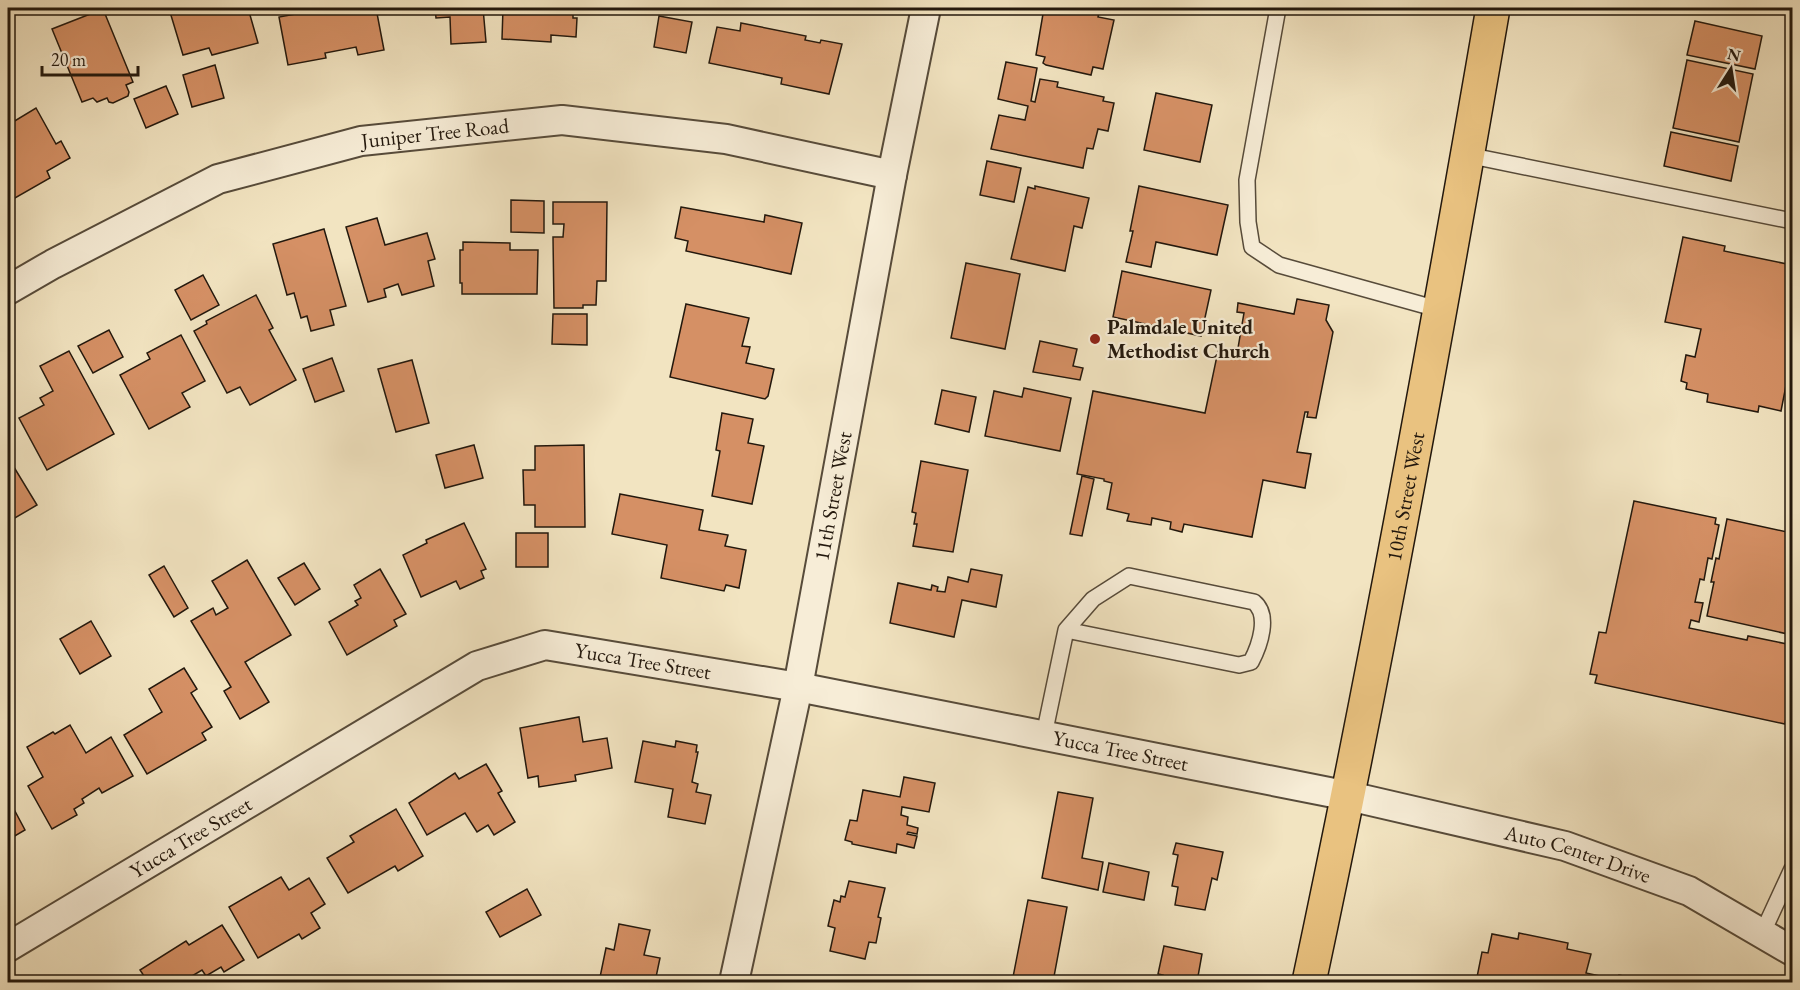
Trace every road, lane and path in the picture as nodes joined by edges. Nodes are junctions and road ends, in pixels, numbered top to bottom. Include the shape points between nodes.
1 (927, 8) edge
2 (1278, 8) edge
3 (1493, 8) edge
4 (1467, 155) junction
5 (892, 175) junction
6 (1792, 221) edge
7 (8, 290) edge
8 (1441, 310) junction
9 (1066, 630) junction
10 (798, 687) junction
11 (1044, 735) junction
12 (1349, 796) junction
13 (1792, 869) edge
14 (1762, 934) junction
15 (8, 947) edge
16 (1792, 951) edge
17 (734, 982) edge
18 (1309, 982) edge

1 - 5 street, 11th Street West
2 - 8 lane via 1247,180 1252,247 1279,265
3 - 4 main road, 10th Street West
4 - 6 lane
4 - 8 main road, 10th Street West
5 - 7 street, Juniper Tree Road via 726,139 562,120 361,141 218,180
5 - 10 street, 11th Street West
8 - 12 main road, 10th Street West
9 - 9 lane via 1093,599 1129,576 1254,602 1263,617 1256,652 1251,662 1239,665
9 - 11 lane
10 - 11 street, Yucca Tree Street
10 - 15 street, Yucca Tree Street via 545,645 477,666
10 - 17 street, 11th Street West
11 - 12 street, Yucca Tree Street
12 - 14 street, Auto Center Drive via 1565,846 1689,891
12 - 18 main road, 10th Street West
13 - 14 lane
14 - 16 street, Auto Center Drive

